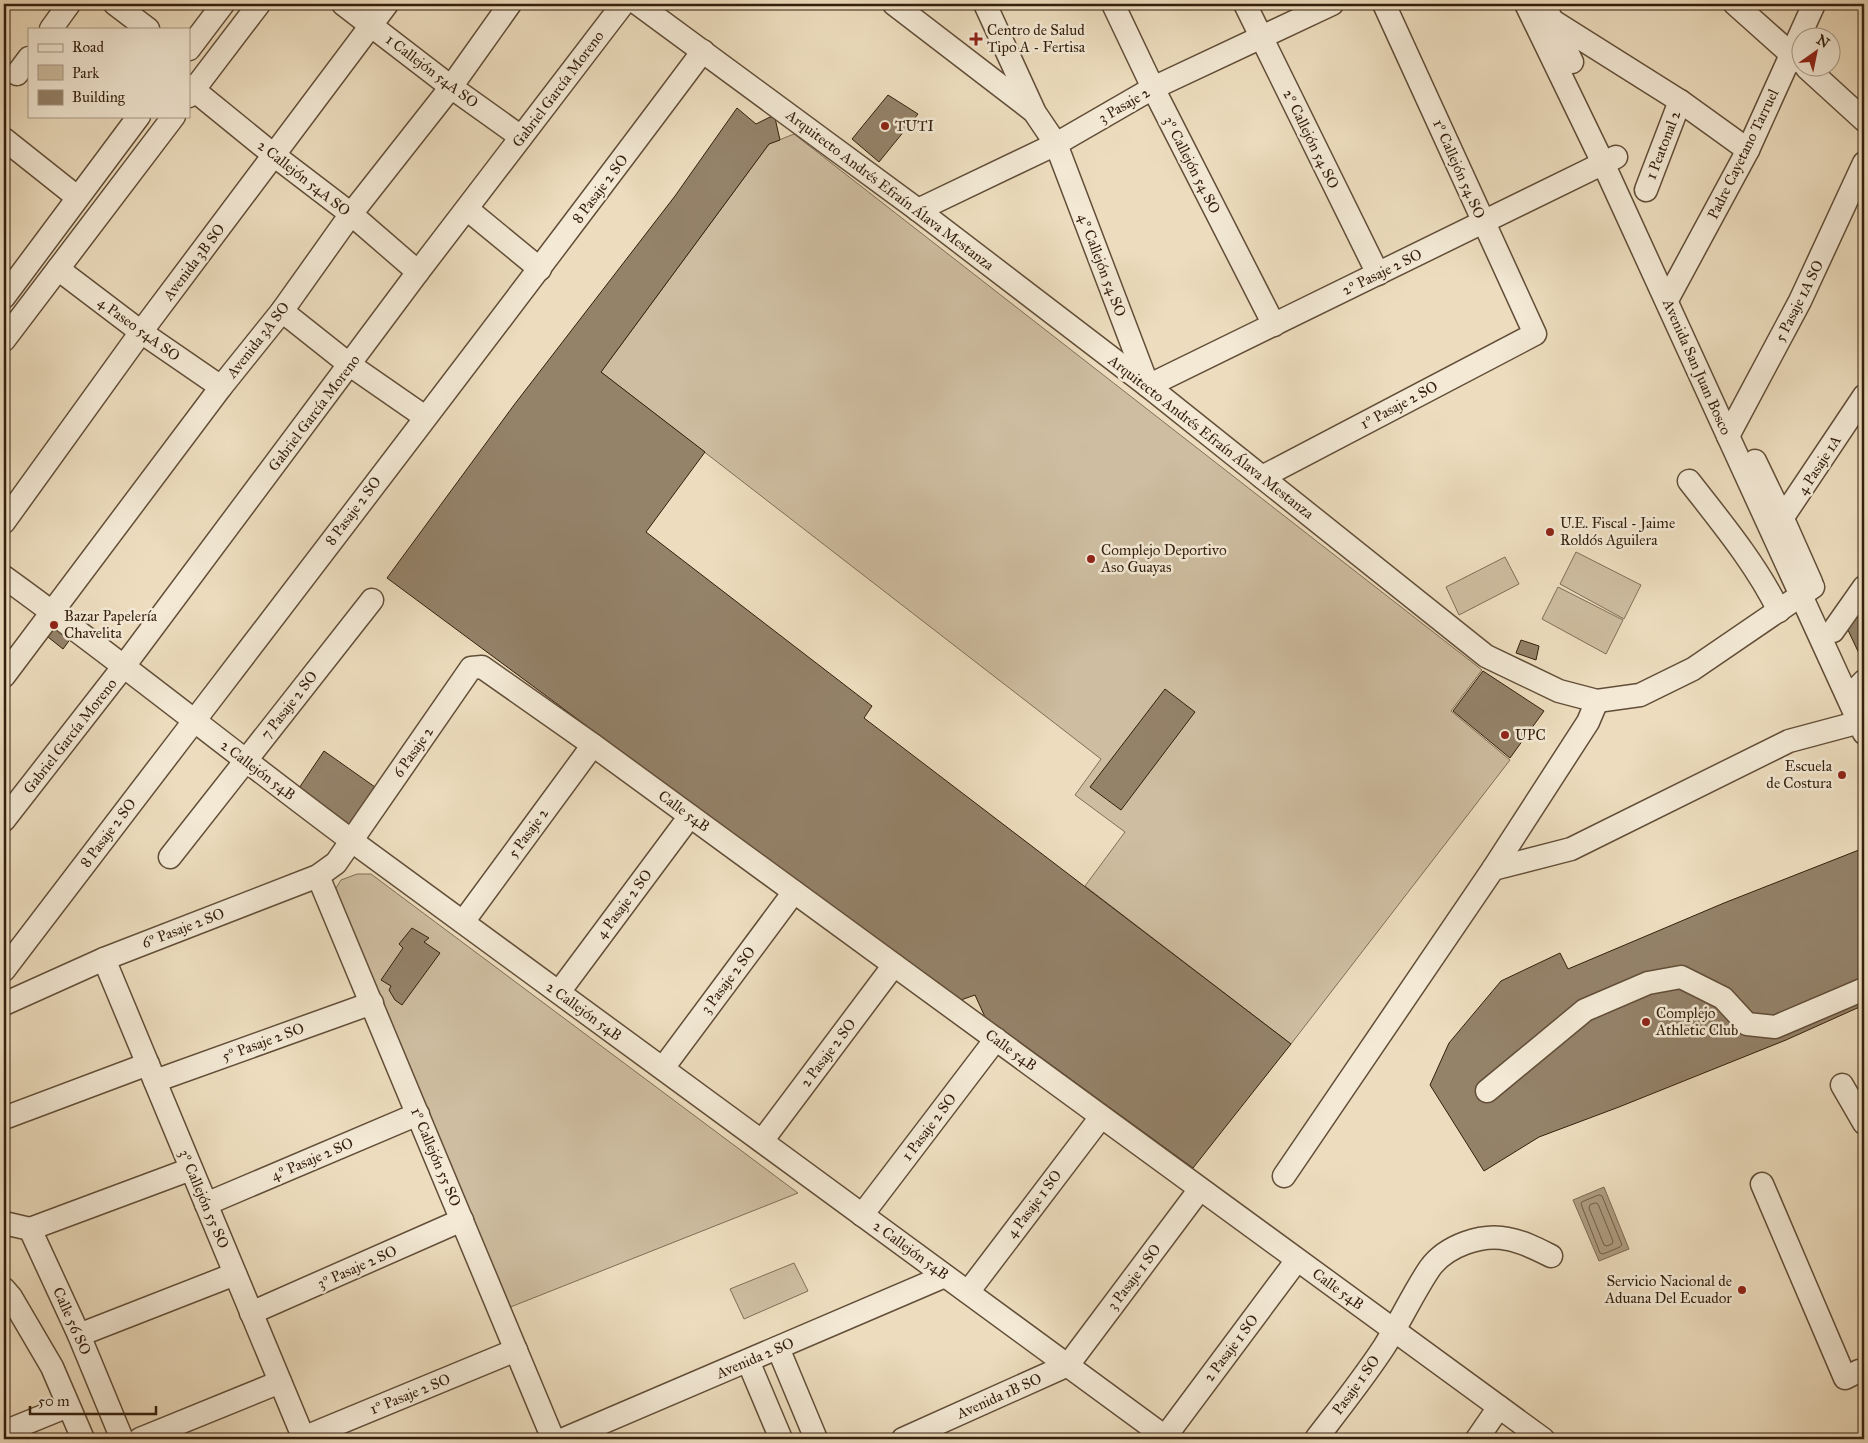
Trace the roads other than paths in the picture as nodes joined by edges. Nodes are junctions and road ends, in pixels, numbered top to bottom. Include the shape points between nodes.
1 (69, 4) edge
2 (115, 4) edge
3 (223, 4) edge
4 (259, 4) edge
5 (343, 4) edge
6 (387, 4) edge
7 (510, 4) edge
8 (623, 4) edge
9 (638, 4) edge
10 (894, 4) edge
11 (985, 4) edge
12 (1112, 4) edge
13 (1245, 4) edge
14 (1332, 4) edge
15 (1384, 4) edge
16 (1526, 4) edge
17 (1735, 4) edge
18 (1814, 4) edge
19 (1549, 14) edge
20 (371, 24) junction
21 (51, 28) edge
22 (147, 28) edge
23 (1808, 28) edge
24 (1261, 38) junction
25 (190, 48) edge
26 (702, 51) junction
27 (1790, 52) edge
28 (190, 64) edge
29 (1790, 78) edge
30 (1818, 78) edge
31 (195, 86) edge
32 (451, 87) junction
33 (1153, 88) junction
34 (1680, 101) junction
35 (1035, 113) junction
36 (137, 118) edge
37 (172, 118) edge
38 (1864, 120) edge
39 (521, 137) junction
40 (4, 139) edge
41 (1056, 144) junction
42 (1748, 150) junction
43 (275, 156) junction
44 (1610, 160) junction
45 (1864, 163) edge
46 (1646, 190) dead end
47 (77, 197) junction
48 (467, 209) junction
49 (918, 210) junction
50 (351, 214) junction
51 (1483, 222) junction
52 (58, 269) junction
53 (540, 269) junction
54 (418, 272) junction
55 (1378, 274) junction
56 (1672, 292) junction
57 (4, 295) edge
58 (26, 310) junction
59 (282, 310) junction
60 (1274, 325) junction
61 (141, 332) junction
62 (1536, 334) joint
63 (4, 340) edge
64 (350, 365) junction
65 (1148, 386) junction
66 (221, 388) junction
67 (1864, 396) edge
68 (425, 417) junction
69 (1732, 429) junction
70 (1262, 477) junction
71 (1689, 481) dead end
72 (4, 522) edge
73 (1777, 526) junction
74 (4, 577) edge
75 (1864, 587) edge
76 (1807, 592) junction
77 (372, 600) dead end
78 (1779, 611) junction
79 (52, 612) junction
80 (1833, 631) junction
81 (124, 666) junction
82 (476, 666) joint
83 (4, 676) edge
84 (1597, 701) junction
85 (1862, 705) edge
86 (193, 721) junction
87 (592, 745) junction
88 (246, 761) junction
89 (690, 816) junction
90 (4, 820) edge
91 (352, 840) junction
92 (170, 857) dead end
93 (1492, 868) junction
94 (318, 876) junction
95 (794, 892) junction
96 (463, 922) junction
97 (104, 959) junction
98 (894, 965) junction
99 (4, 970) edge
100 (1864, 989) edge
101 (559, 992) junction
102 (372, 1003) junction
103 (4, 1004) edge
104 (996, 1040) junction
105 (662, 1068) junction
106 (152, 1073) junction
107 (1842, 1085) dead end
108 (1487, 1091) dead end
109 (418, 1114) junction
110 (1101, 1116) junction
111 (4, 1118) edge
112 (1864, 1123) edge
113 (762, 1141) junction
114 (192, 1169) junction
115 (1284, 1176) dead end
116 (1762, 1184) dead end
117 (1200, 1188) junction
118 (206, 1204) junction
119 (862, 1215) junction
120 (462, 1220) junction
121 (4, 1223) edge
122 (30, 1229) junction
123 (1551, 1256) dead end
124 (1297, 1260) junction
125 (235, 1274) junction
126 (946, 1276) junction
127 (4, 1289) edge
128 (968, 1292) junction
129 (252, 1313) junction
130 (1394, 1330) junction
131 (79, 1336) junction
132 (778, 1348) junction
133 (516, 1350) junction
134 (748, 1361) junction
135 (1068, 1366) junction
136 (1864, 1371) edge
137 (280, 1382) junction
138 (68, 1406) junction
139 (1498, 1407) junction
140 (4, 1432) edge
141 (1166, 1438) edge
142 (1540, 1438) edge
143 (83, 1439) edge
144 (122, 1439) edge
145 (140, 1439) edge
146 (304, 1439) edge
147 (553, 1439) edge
148 (564, 1439) edge
149 (781, 1439) edge
150 (816, 1439) edge
151 (903, 1439) edge
152 (1316, 1439) edge
153 (1476, 1439) edge

1 - 21 street
2 - 22 street
3 - 25 street
4 - 31 street
5 - 20 street, 1 Callejón 54A SO
6 - 20 street, Avenida 3B SO
7 - 32 street, Avenida 3A SO
8 - 39 street, Gabriel García Moreno
9 - 26 street, Arquitecto Andrés Efraín Álava Mestanza
10 - 35 street
11 - 35 street
12 - 33 street, 3º Callejón 54 SO
13 - 24 street, 2º Callejón 54 SO
14 - 24 street, 3 Pasaje 2
15 - 51 street, 1º Callejón 54 SO
16 - 19 street, Avenida San Juan Bosco
17 - 27 street
18 - 23 street, Padre Cayetano Tarruel
19 - 34 street
19 - 44 street, Avenida San Juan Bosco
20 - 32 street, 1 Callejón 54A SO
20 - 43 street, Avenida 3B SO
24 - 33 street, 3 Pasaje 2
24 - 55 street, 2º Callejón 54 SO
26 - 49 street, Arquitecto Andrés Efraín Álava Mestanza
26 - 53 street, 8 Pasaje 2 SO
28 - 31 street, 2 Callejón 54A SO
29 - 42 street, Padre Cayetano Tarruel
30 - 38 street
31 - 43 street, 2 Callejón 54A SO
32 - 39 street, 1 Callejón 54A SO
32 - 50 street, Avenida 3A SO
33 - 41 street, 3 Pasaje 2
33 - 60 street, 3º Callejón 54 SO
34 - 42 street
34 - 46 street, 1 Peatonal 2
35 - 41 street, 4º Callejón 54 SO
36 - 47 street
37 - 52 street
39 - 48 street, Gabriel García Moreno
40 - 47 street
41 - 49 street, 3 Pasaje 2
41 - 65 street, 4º Callejón 54 SO
42 - 56 street, Padre Cayetano Tarruel
43 - 50 street, 2 Callejón 54A SO
43 - 61 street, Avenida 3B SO
44 - 51 street, 2º Pasaje 2 SO
44 - 56 street, Avenida San Juan Bosco via 1638,207
45 - 69 street, 5 Pasaje 1A SO via 1800,301
47 - 57 street
48 - 53 street
48 - 54 street, Gabriel García Moreno
49 - 65 street, Arquitecto Andrés Efraín Álava Mestanza
50 - 54 street, 2 Callejón 54A SO
50 - 59 street, Avenida 3A SO
51 - 55 street, 2º Pasaje 2 SO
51 - 62 street, 1º Callejón 54 SO
52 - 58 street
52 - 61 street, 4 Paseo 54A SO
53 - 68 street, 8 Pasaje 2 SO
54 - 64 street, Gabriel García Moreno
55 - 60 street, 2º Pasaje 2 SO
56 - 69 street, Avenida San Juan Bosco
57 - 58 street
58 - 63 street
59 - 64 street
59 - 66 street, Avenida 3A SO
60 - 65 street, 2º Pasaje 2 SO
61 - 66 street, 4 Paseo 54A SO
61 - 72 street, Avenida 3B SO
62 - 70 street, 1º Pasaje 2 SO
64 - 68 street
64 - 81 street, Gabriel García Moreno
65 - 70 street, Arquitecto Andrés Efraín Álava Mestanza
66 - 79 street, Avenida 3A SO
67 - 73 street, 4 Pasaje 1A
68 - 86 street, 8 Pasaje 2 SO
69 - 73 street, Avenida San Juan Bosco
70 - 84 street, Arquitecto Andrés Efraín Álava Mestanza via 1486,656 1559,691
71 - 78 street via 1727,530
73 - 76 street, Avenida San Juan Bosco
74 - 79 street, 2 Callejón 54B
75 - 80 street
76 - 78 street, Arquitecto Andrés Efraín Álava Mestanza
76 - 80 street, Avenida San Juan Bosco
76 - 85 street, Avenida San Juan Bosco
77 - 88 street, 7 Pasaje 2 SO
78 - 84 street, Arquitecto Andrés Efraín Álava Mestanza via 1684,673 1640,695
79 - 81 street, 2 Callejón 54B
79 - 83 street, Avenida 3A SO
80 - 85 street, Avenida San Juan Bosco
81 - 86 street, 2 Callejón 54B
81 - 90 street, Gabriel García Moreno
82 - 87 street, Calle 54B via 482,667
82 - 91 street, 6 Pasaje 2 via 471,668
84 - 93 street via 1588,722
85 - 93 street via 1571,849
86 - 88 street, 2 Callejón 54B
86 - 99 street, 8 Pasaje 2 SO
87 - 89 street, Calle 54B
87 - 96 street, 5 Pasaje 2
88 - 91 street, 2 Callejón 54B
88 - 92 street, 7 Pasaje 2 SO
89 - 95 street, Calle 54B
89 - 101 street, 4 Pasaje 2 SO
91 - 94 street, 6º Pasaje 2 SO via 336,863
91 - 96 street, 2 Callejón 54B
93 - 115 street
94 - 97 street, 6º Pasaje 2 SO
94 - 102 street, 1º Callejón 55 SO
95 - 98 street, Calle 54B
95 - 105 street, 3 Pasaje 2 SO
96 - 101 street, 2 Callejón 54B
97 - 103 street, 6º Pasaje 2 SO
97 - 106 street, 3º Callejón 55 SO
98 - 104 street, Calle 54B
98 - 113 street, 2 Pasaje 2 SO
100 - 108 street via 1775,1027 1747,1024 1723,998 1682,977 1648,983 1585,1010
101 - 105 street, 2 Callejón 54B
102 - 106 street, 5º Pasaje 2 SO
102 - 109 street, 1º Callejón 55 SO
104 - 110 street, Calle 54B
104 - 119 street, 1 Pasaje 2 SO
105 - 113 street, 2 Callejón 54B
106 - 111 street, 5º Pasaje 2 SO
106 - 114 street, 3º Callejón 55 SO
107 - 112 street
109 - 118 street, 4º Pasaje 2 SO
109 - 120 street, 1º Callejón 55 SO
110 - 117 street, Calle 54B
110 - 128 street, 4 Pasaje 1 SO
113 - 119 street, 2 Callejón 54B
114 - 118 street, 3º Callejón 55 SO
114 - 122 street
116 - 136 street via 1845,1378
117 - 124 street, Calle 54B
117 - 135 street, 3 Pasaje 1 SO
118 - 125 street, 3º Callejón 55 SO
119 - 126 street, 2 Callejón 54B
120 - 129 street, 3º Pasaje 2 SO
120 - 133 street, 1º Callejón 55 SO
121 - 122 street
122 - 131 street, Calle 56 SO
123 - 130 street, Pasaje 1 SO via 1506,1238 1485,1238 1465,1243 1446,1253 1431,1267
124 - 130 street, Calle 54B
124 - 141 street, 2 Pasaje 1 SO
125 - 129 street, 3º Callejón 55 SO
125 - 131 street
126 - 128 street, 2 Callejón 54B
126 - 132 street, Avenida 2 SO
127 - 138 street via 52,1367
128 - 135 street, 2 Callejón 54B
129 - 137 street, 3º Callejón 55 SO
130 - 139 street, Calle 54B
130 - 152 street, Pasaje 1 SO
131 - 144 street, Calle 56 SO
132 - 134 street, Avenida 2 SO
132 - 150 street
133 - 146 street, 1º Pasaje 2 SO
133 - 147 street, 1º Callejón 55 SO
134 - 148 street, Avenida 2 SO
134 - 149 street
135 - 141 street, 2 Callejón 54B
135 - 151 street, Avenida 1B SO
137 - 145 street
137 - 146 street, 3º Callejón 55 SO
138 - 140 street
138 - 143 street
139 - 142 street, Calle 54B
139 - 153 street

